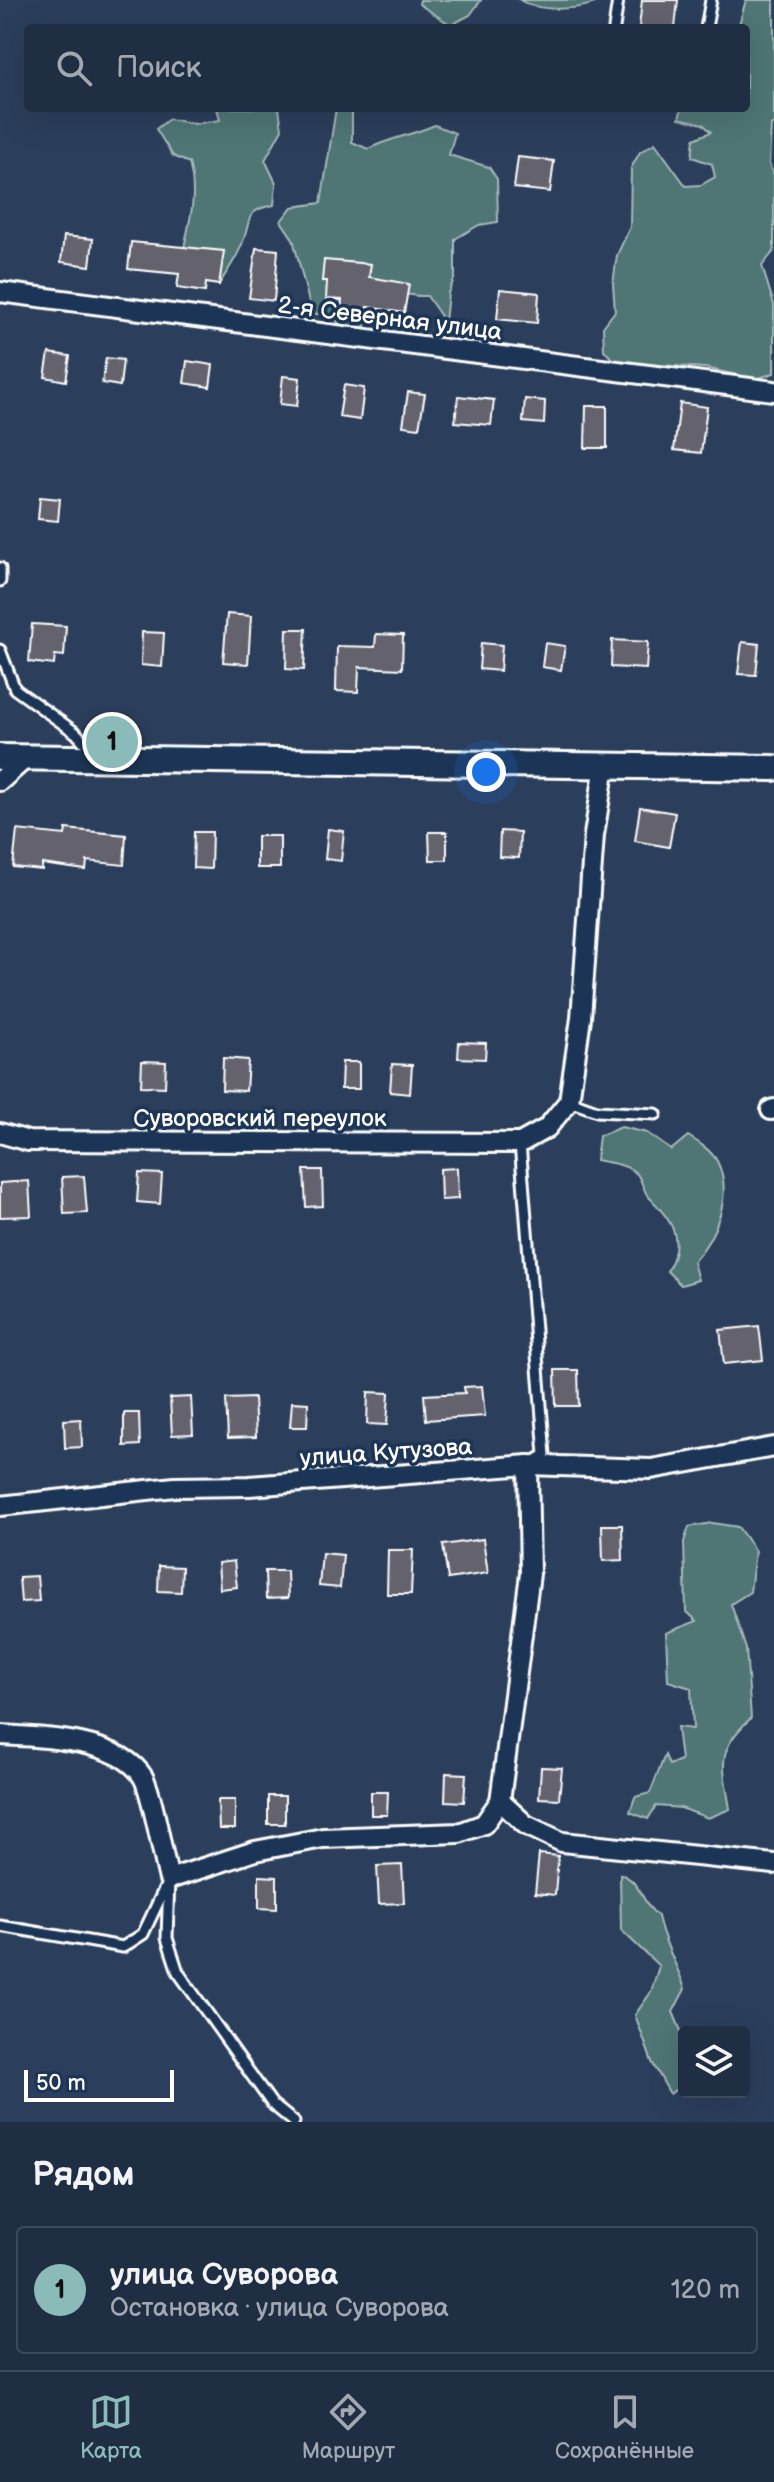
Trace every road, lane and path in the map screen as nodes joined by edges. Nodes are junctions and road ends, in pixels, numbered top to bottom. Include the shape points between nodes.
1 (618, 0) edge
2 (711, 0) edge
3 (615, 24) edge
4 (707, 24) edge
5 (0, 292) edge
6 (774, 391) edge
7 (0, 568) edge
8 (0, 581) edge
9 (0, 650) edge
10 (0, 757) edge
11 (27, 757) junction
12 (97, 757) junction
13 (605, 765) junction
14 (774, 768) edge
15 (0, 781) edge
16 (569, 1101) junction
17 (656, 1114) dead end
18 (0, 1133) edge
19 (520, 1143) junction
20 (774, 1447) edge
21 (528, 1465) junction
22 (0, 1506) edge
23 (0, 1735) edge
24 (500, 1801) junction
25 (774, 1864) edge
26 (169, 1879) junction
27 (0, 1926) edge
28 (294, 2122) edge

1 - 3 lane
2 - 4 lane
5 - 6 street, 2-я Северная улица
7 - 8 lane
9 - 12 lane via 15,689 76,733
10 - 11 street
11 - 12 street
11 - 15 street
12 - 13 street
13 - 14 street
13 - 16 street
16 - 17 lane via 597,1111
16 - 19 street via 547,1128
18 - 19 street, Суворовский переулок via 28,1141
19 - 21 lane via 545,1455
20 - 21 street, улица Кутузова via 651,1469
21 - 22 street, улица Кутузова via 175,1487
21 - 24 street via 530,1574
23 - 26 street via 70,1742 115,1752 133,1764 145,1780
24 - 25 street via 526,1825 562,1842
24 - 26 street via 484,1824 459,1833 323,1838 255,1851
26 - 27 lane via 143,1934 123,1947
26 - 28 lane via 167,1938 178,1972 272,2104

